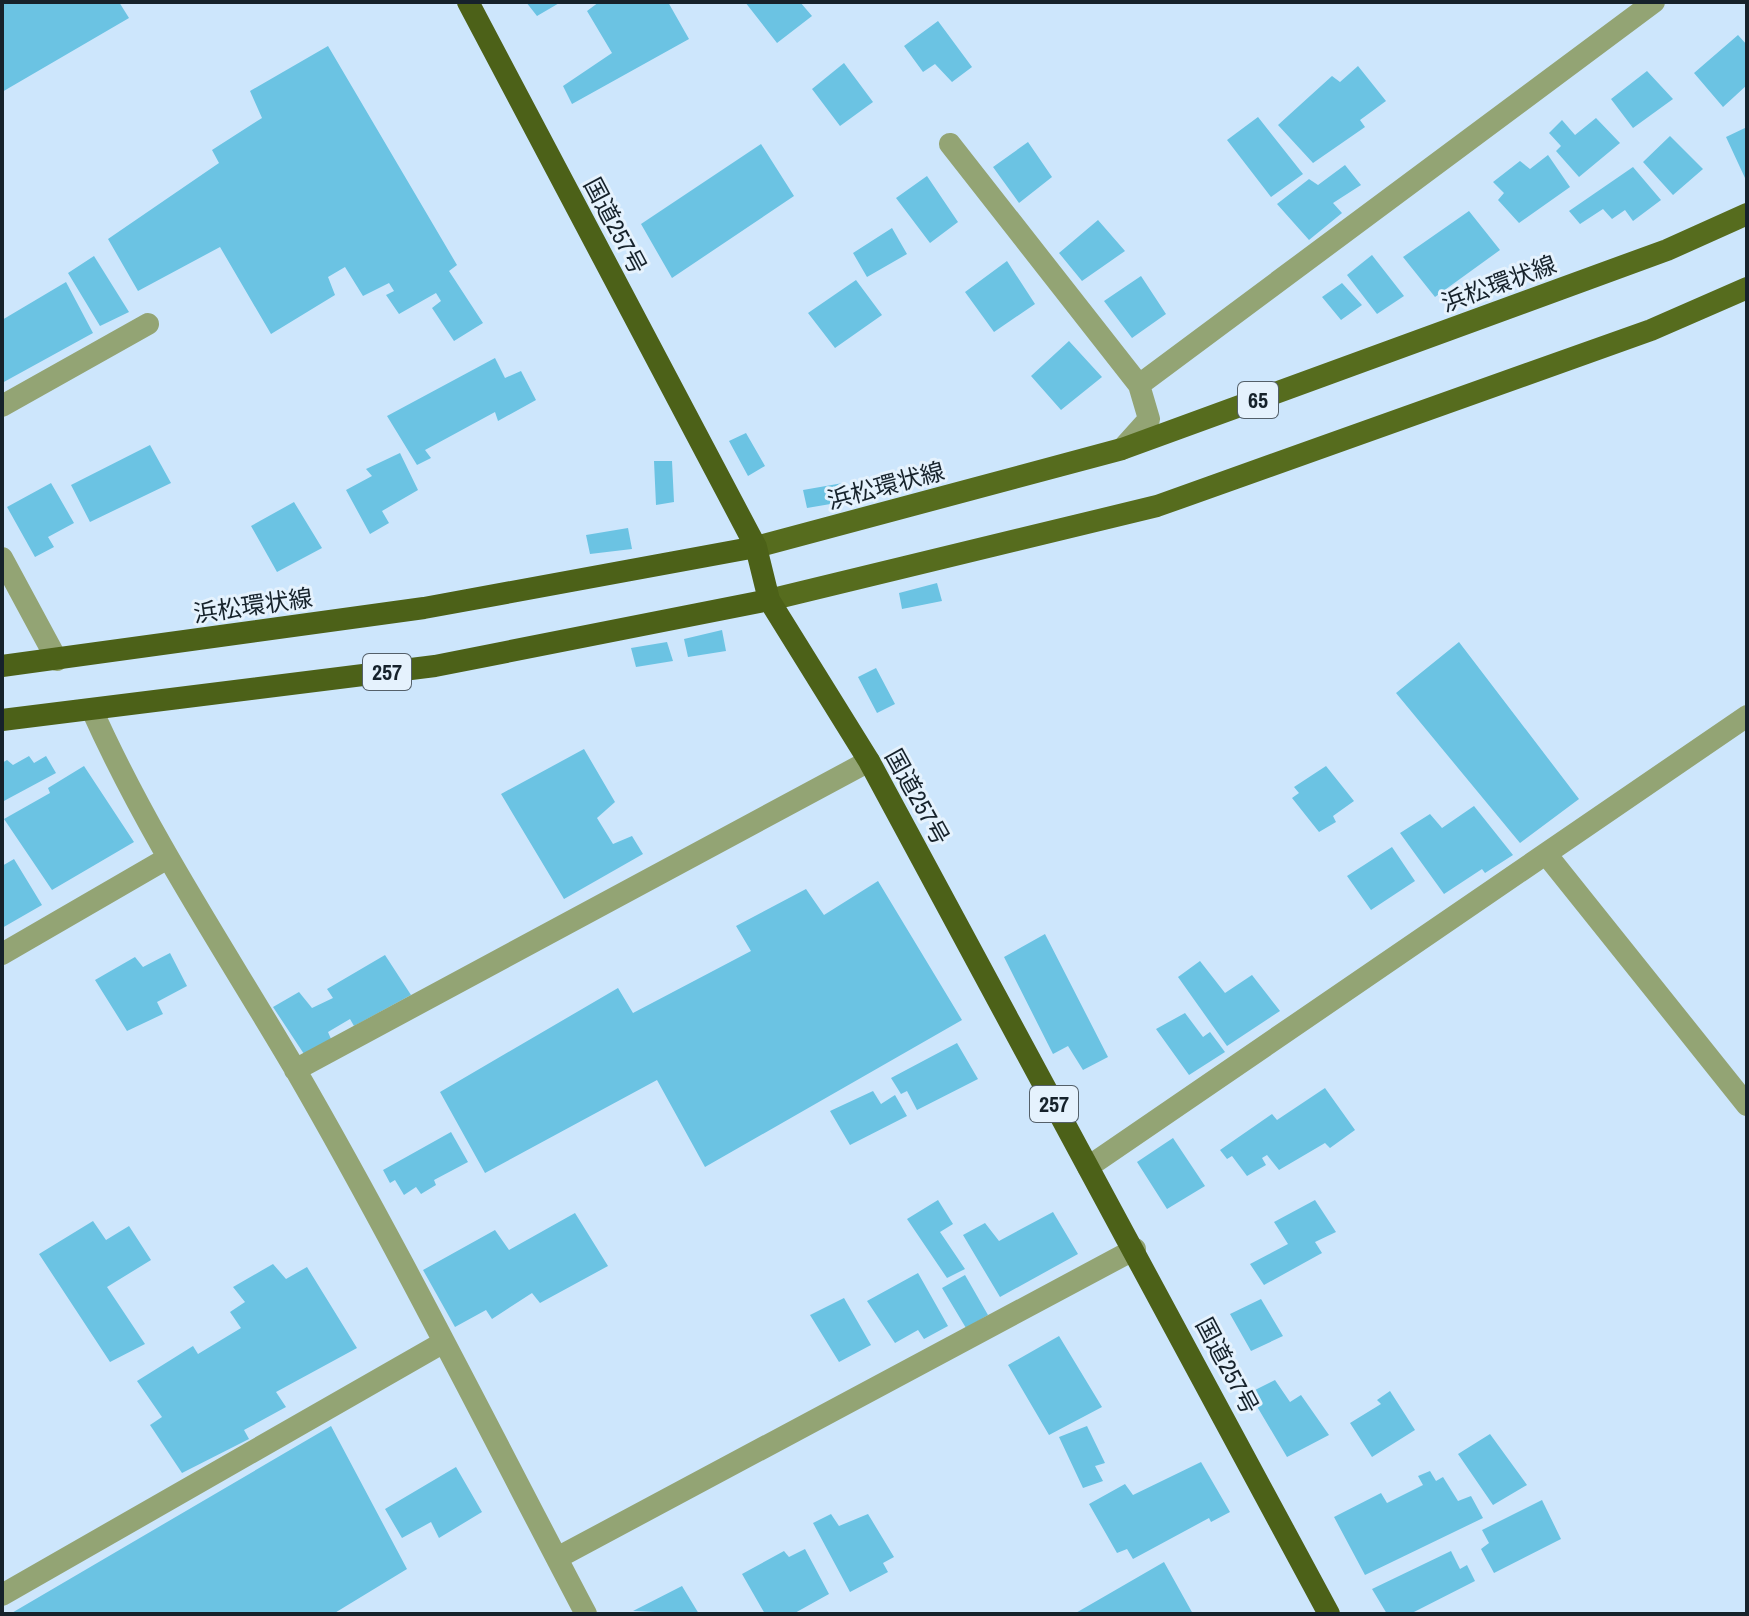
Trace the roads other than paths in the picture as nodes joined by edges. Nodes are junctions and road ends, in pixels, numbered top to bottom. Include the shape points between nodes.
1 (468, 2) edge
2 (1654, 2) edge
3 (950, 144) dead end
4 (1747, 214) edge
5 (1747, 288) edge
6 (148, 324) dead end
7 (1139, 385) junction
8 (2, 406) edge
9 (1122, 449) junction
10 (756, 547) junction
11 (2, 558) edge
12 (769, 600) junction
13 (57, 660) junction
14 (2, 666) edge
15 (92, 710) junction
16 (1747, 716) edge
17 (2, 720) edge
18 (869, 761) junction
19 (1546, 854) junction
20 (166, 859) junction
21 (2, 954) edge
22 (295, 1070) junction
23 (1747, 1105) edge
24 (1088, 1167) junction
25 (1135, 1249) junction
26 (444, 1342) junction
27 (557, 1558) junction
28 (2, 1595) edge
29 (586, 1614) edge
30 (1329, 1614) edge

1 - 10 highway, 国道257号 / 257
2 - 7 street
3 - 7 street
4 - 9 main road, 浜松環状線 / 65 via 1667,250
5 - 12 main road via 1651,330 1157,506
6 - 8 street
7 - 9 street via 1149,419
9 - 10 main road, 浜松環状線 / 65
10 - 12 highway, 国道257号 / 257
10 - 13 highway, 浜松環状線 via 424,608
11 - 13 street
12 - 15 highway, 257 via 435,666
12 - 18 highway, 国道257号 / 257
13 - 14 highway, 浜松環状線
15 - 17 highway, 257
15 - 20 street
16 - 19 street
18 - 22 street
18 - 24 highway, 国道257号 / 257
19 - 23 street
19 - 24 street
20 - 21 street
20 - 22 street
22 - 26 street
24 - 25 highway, 国道257号 / 257
25 - 27 street
25 - 30 highway, 国道257号 / 257
26 - 27 street
26 - 28 street
27 - 29 street

